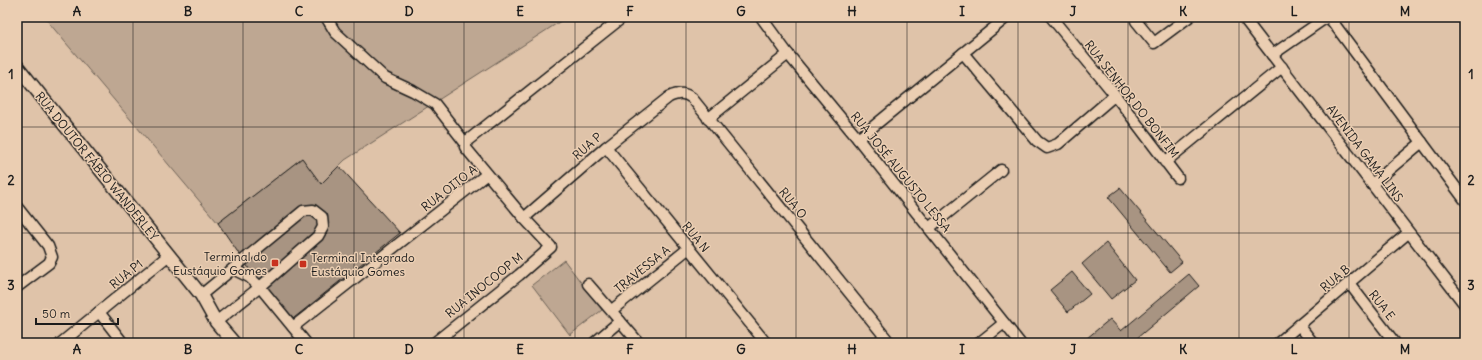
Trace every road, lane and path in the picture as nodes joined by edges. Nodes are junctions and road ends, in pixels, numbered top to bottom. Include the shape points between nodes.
1 (326, 17) edge
2 (623, 17) edge
3 (761, 17) edge
4 (1051, 17) edge
5 (1189, 17) edge
6 (1243, 17) edge
7 (1328, 17) edge
8 (1001, 19) edge
9 (1136, 21) dead end
10 (963, 53) junction
11 (788, 54) junction
12 (1272, 55) junction
13 (17, 66) edge
14 (1282, 67) junction
15 (1115, 95) junction
16 (669, 97) joint
17 (708, 119) junction
18 (858, 139) junction
19 (1422, 142) junction
20 (466, 144) junction
21 (606, 146) junction
22 (1165, 162) junction
23 (1001, 170) dead end
24 (487, 174) junction
25 (1178, 178) dead end
26 (1372, 184) junction
27 (1465, 200) edge
28 (17, 207) edge
29 (524, 218) junction
30 (929, 228) junction
31 (1408, 232) junction
32 (689, 248) junction
33 (169, 255) junction
34 (233, 269) junction
35 (1349, 283) junction
36 (588, 284) dead end
37 (17, 287) edge
38 (260, 287) junction
39 (201, 295) junction
40 (1465, 306) edge
41 (612, 310) junction
42 (99, 312) junction
43 (620, 321) junction
44 (216, 322) junction
45 (1004, 323) junction
46 (1299, 326) junction
47 (293, 327) junction
48 (61, 343) edge
49 (123, 343) edge
50 (234, 343) edge
51 (306, 343) edge
52 (434, 343) edge
53 (594, 343) edge
54 (639, 343) edge
55 (766, 343) edge
56 (890, 343) edge
57 (979, 343) edge
58 (1020, 343) edge
59 (1278, 343) edge
60 (1313, 343) edge
61 (1395, 343) edge

1 - 20 street, RUA OITO A via 335,32 386,78 435,104
2 - 20 street
3 - 11 street, RUA JOSÉ AUGUSTO LESSA
4 - 15 street, RUA SENHOR DO BONFIM
5 - 9 street via 1154,43
6 - 12 street, AVENIDA GAMA LINS
7 - 12 street
7 - 19 street
8 - 10 street
10 - 15 street via 1037,141 1047,148 1058,144
10 - 18 street
11 - 17 street
11 - 18 street, RUA JOSÉ AUGUSTO LESSA
12 - 14 street, AVENIDA GAMA LINS
13 - 33 street, RUA DOUTOR FÁBIO WANDERLEY
14 - 22 street
14 - 26 street, AVENIDA GAMA LINS
15 - 22 street, RUA SENHOR DO BONFIM
16 - 17 street, RUA O via 687,94
16 - 21 street, RUA P
17 - 56 street, RUA O
18 - 30 street, RUA JOSÉ AUGUSTO LESSA
19 - 26 street
19 - 27 street
20 - 24 street, RUA OITO A via 465,147
21 - 29 street, RUA P
21 - 32 street, RUA N
22 - 25 street, RUA SENHOR DO BONFIM
23 - 30 street
24 - 29 street
24 - 47 street, RUA OITO A
26 - 31 street, AVENIDA GAMA LINS
28 - 37 street via 48,246 52,257 49,263
29 - 52 street, RUA INOCOOP M via 551,247
30 - 45 street, RUA JOSÉ AUGUSTO LESSA
31 - 35 street, RUA B
31 - 40 street, AVENIDA GAMA LINS
32 - 41 street, TRAVESSA A
32 - 55 street, RUA N
33 - 39 street, RUA DOUTOR FÁBIO WANDERLEY
33 - 42 street, RUA P1
34 - 38 street via 249,277
34 - 38 street via 303,211 313,210 318,213 323,222 321,232
34 - 39 street
35 - 46 street, RUA B
35 - 61 street, RUA E
36 - 41 street
38 - 44 street
38 - 47 street
39 - 44 street, RUA DOUTOR FÁBIO WANDERLEY
41 - 43 street
42 - 48 street, RUA P1
42 - 49 street
43 - 53 street
43 - 54 street
44 - 50 street, RUA DOUTOR FÁBIO WANDERLEY
45 - 57 street
45 - 58 street, RUA JOSÉ AUGUSTO LESSA
46 - 59 street, RUA B
46 - 60 street
47 - 51 street

